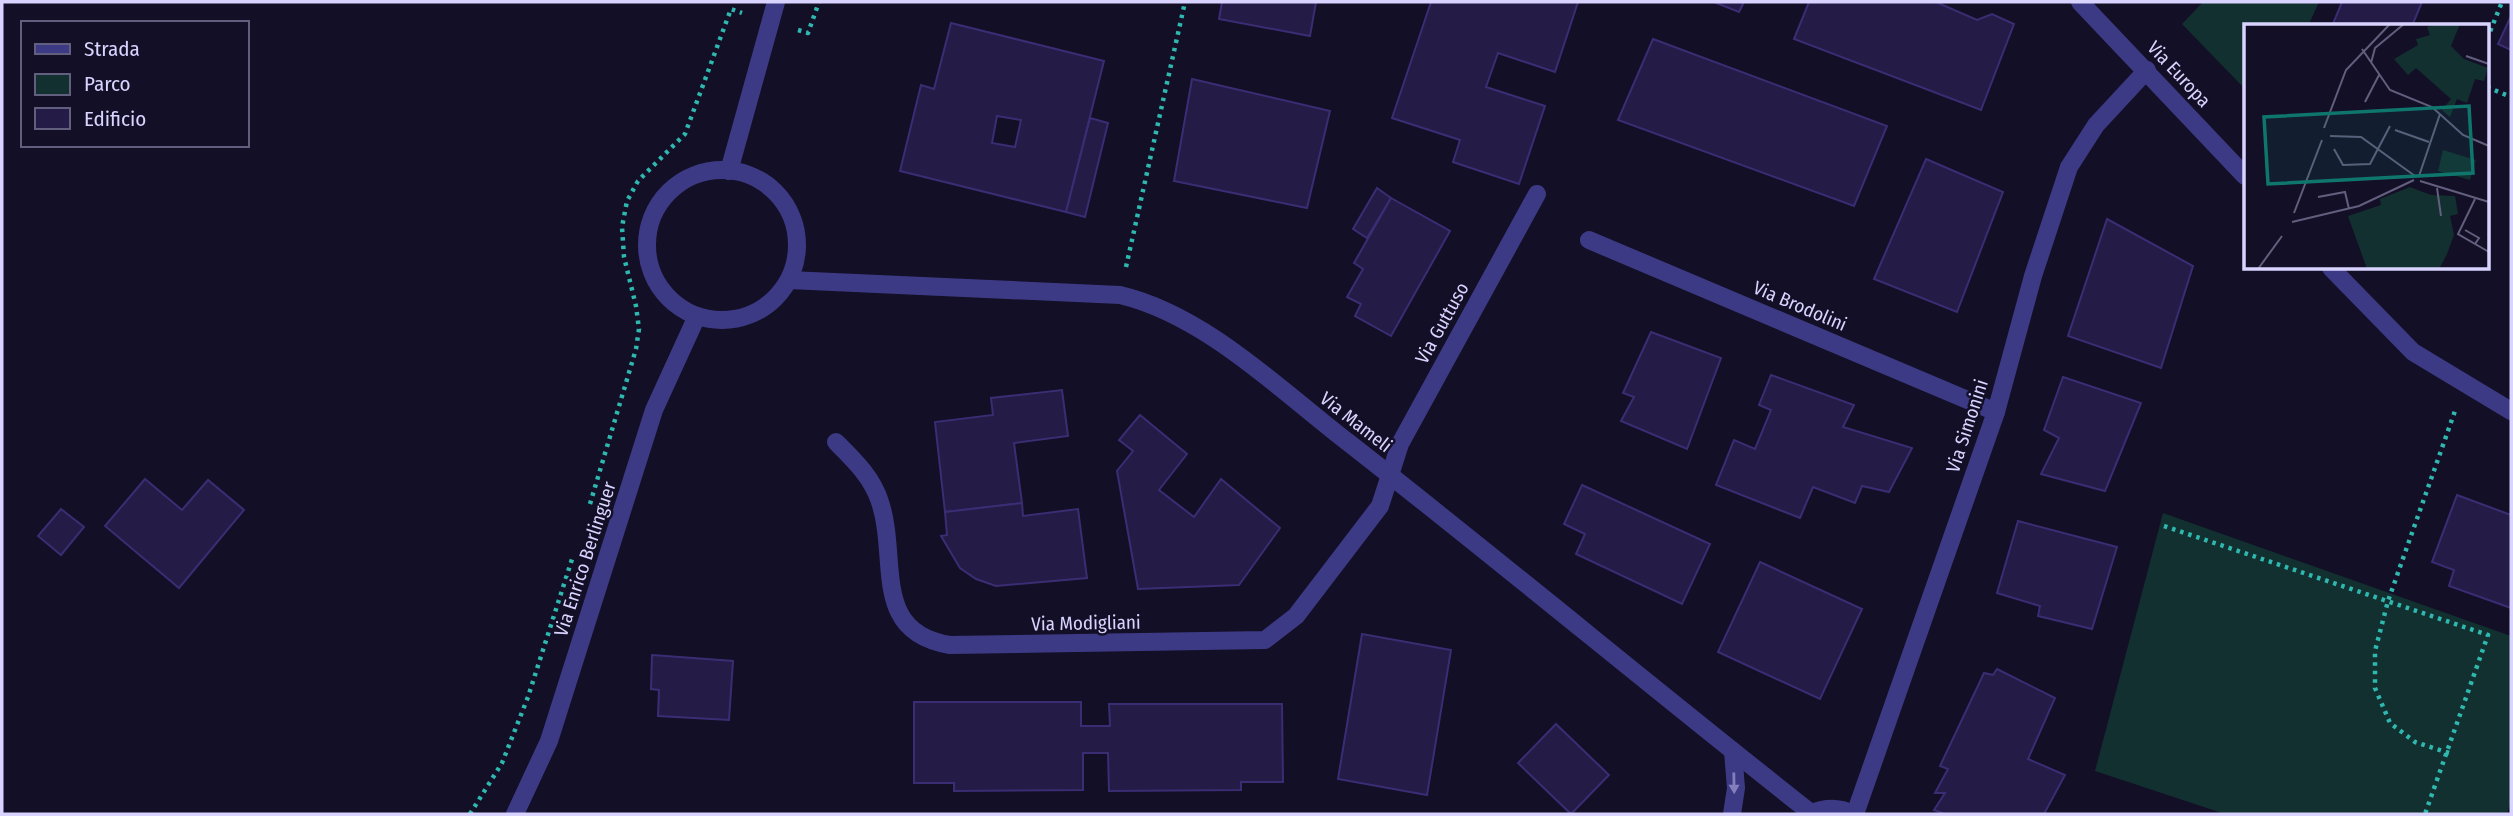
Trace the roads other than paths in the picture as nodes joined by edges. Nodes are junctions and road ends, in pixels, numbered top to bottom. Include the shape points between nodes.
1 (776, 2) edge
2 (2080, 2) edge
3 (2147, 70) junction
4 (729, 171) junction
5 (2244, 175) edge
6 (1537, 194) dead end
7 (1589, 240) dead end
8 (2333, 270) edge
9 (789, 280) junction
10 (697, 316) junction
11 (2511, 411) edge
12 (1996, 412) junction
13 (836, 442) dead end
14 (1390, 475) junction
15 (1733, 751) junction
16 (515, 814) edge
17 (1732, 814) edge
18 (1810, 814) edge
19 (1855, 814) edge

1 - 4 street
2 - 3 street, Via Europa
3 - 5 street, Via Europa
3 - 12 street, Via Simonini via 2096,125 2069,167
4 - 9 street via 752,176 773,190 788,209 796,232
4 - 10 street via 704,172 682,181 664,197 652,218 647,241 649,265 659,287 676,305
6 - 14 street, Via Guttuso via 1400,444
7 - 12 street, Via Brodolini
8 - 11 street via 2413,352
9 - 10 street via 760,310 740,318
9 - 14 street, Via Mameli via 1120,295 1147,301 1198,327
10 - 16 street, Via Enrico Berlinguer via 654,410 549,741
12 - 19 street, Via Simonini
13 - 14 street, Via Modigliani via 871,481 880,502 899,614 911,631 926,641 950,645 1265,640 1296,616 1380,506
14 - 15 street, Via Mameli
15 -> 17 street via 1736,788
15 - 18 street, Via Mameli
18 - 19 street via 1841,808

